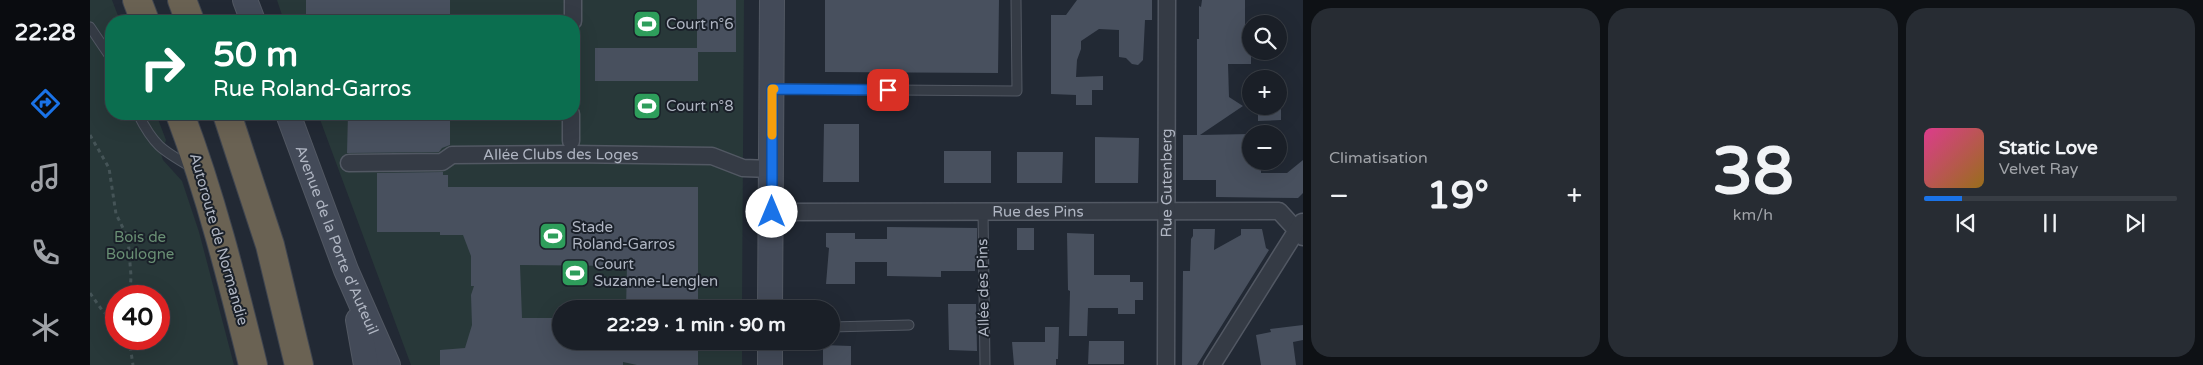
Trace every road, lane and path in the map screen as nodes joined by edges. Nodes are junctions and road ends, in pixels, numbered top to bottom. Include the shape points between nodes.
1 (138, 0) edge
2 (182, 0) edge
3 (189, 0) edge
4 (245, 0) edge
5 (573, 0) edge
6 (772, 0) edge
7 (1016, 0) edge
8 (1167, 0) edge
9 (143, 15) edge
10 (188, 15) edge
11 (194, 15) edge
12 (251, 15) edge
13 (573, 15) edge
14 (90, 27) edge
15 (105, 49) edge
16 (772, 89) junction
17 (141, 120) edge
18 (182, 120) edge
19 (229, 120) edge
20 (290, 120) edge
21 (571, 120) edge
22 (90, 135) edge
23 (571, 141) dead end
24 (349, 163) dead end
25 (772, 168) junction
26 (202, 174) junction
27 (1166, 211) junction
28 (772, 212) junction
29 (982, 212) junction
30 (1301, 229) edge
31 (346, 270) junction
32 (131, 285) edge
33 (90, 293) edge
34 (770, 300) edge
35 (105, 313) edge
36 (909, 325) dead end
37 (840, 327) edge
38 (131, 350) edge
39 (770, 350) edge
40 (133, 365) edge
41 (253, 365) edge
42 (299, 365) edge
43 (366, 365) edge
44 (388, 365) edge
45 (770, 365) edge
46 (984, 365) edge
47 (1166, 365) edge
48 (1212, 365) edge

1 - 9 highway
2 - 10 highway
3 - 11 highway
4 - 12 main road
5 - 13 street
6 - 16 main road
7 - 16 lane via 1017,91
8 - 27 street, Rue Gutenberg
14 - 15 lane
16 - 25 main road
17 - 26 lane via 149,137 159,147
18 - 26 highway, Autoroute de Normandie
19 - 42 highway via 270,245
20 - 31 main road, Avenue de la Porte d'Auteuil
21 - 23 street
22 - 32 path via 109,168 116,214 128,238
24 - 25 street, Allée Clubs des Loges via 442,162 452,155 580,154 712,156 743,168
25 - 28 main road
26 - 41 highway, Autoroute de Normandie
27 - 29 street, Rue des Pins
27 - 30 street, Rue des Pins via 1279,211
27 - 47 street, Rue Gutenberg
28 - 29 street, Rue des Pins
28 - 34 main road
29 - 46 lane, Allée des Pins
30 - 48 street
31 - 43 main road
31 - 44 main road, Avenue de la Porte d'Auteuil
33 - 35 path
36 - 37 lane
38 - 40 path
39 - 45 main road

